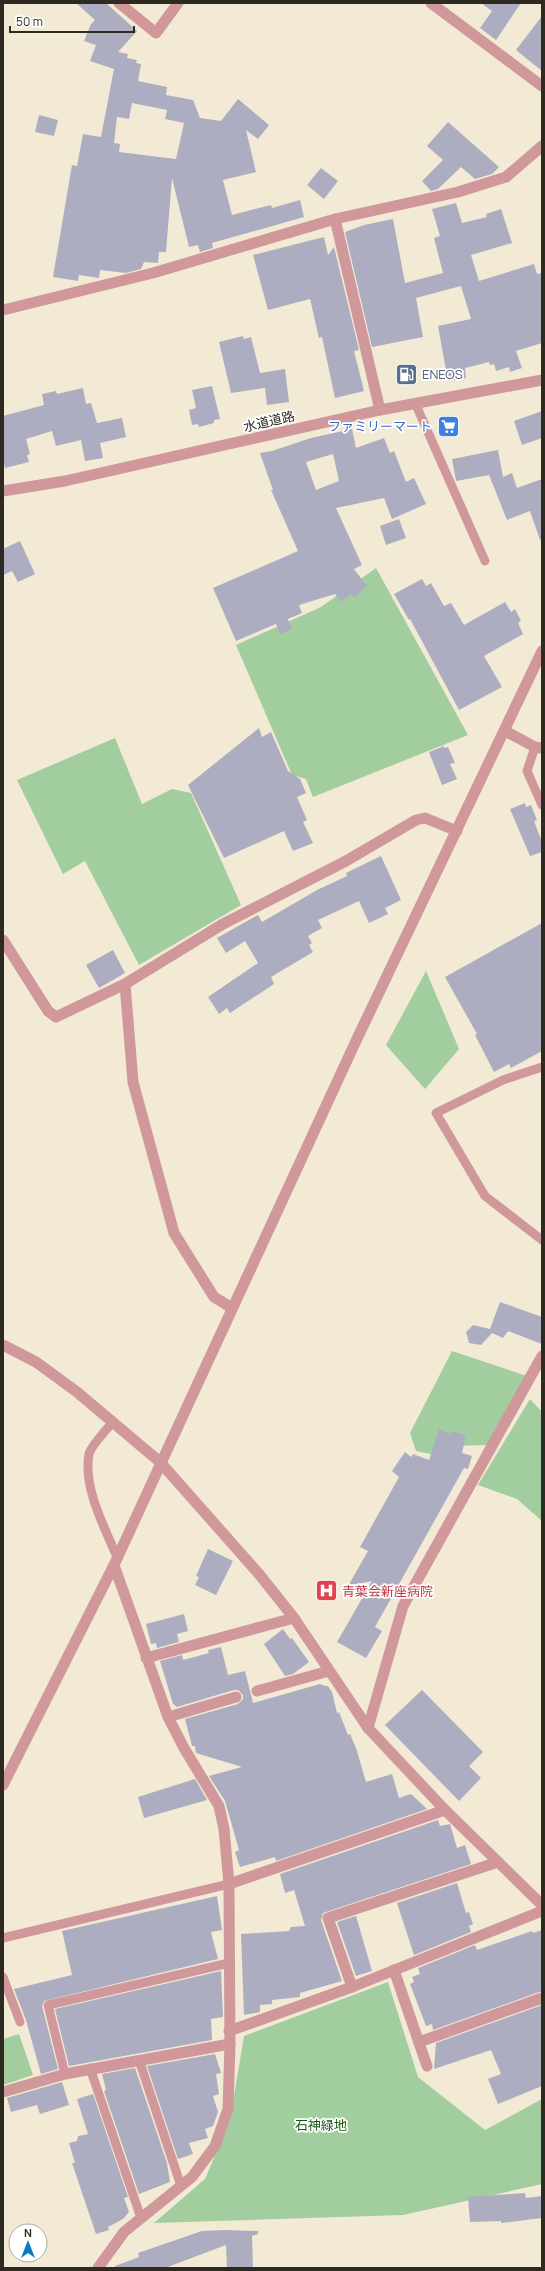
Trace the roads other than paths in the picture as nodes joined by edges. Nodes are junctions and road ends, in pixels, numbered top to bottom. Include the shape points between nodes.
1 (118, 3) edge
2 (178, 3) edge
3 (431, 3) edge
4 (542, 86) edge
5 (542, 146) edge
6 (335, 219) junction
7 (3, 310) edge
8 (542, 380) edge
9 (416, 405) junction
10 (380, 410) junction
11 (3, 491) edge
12 (485, 561) dead end
13 (542, 651) edge
14 (505, 731) junction
15 (538, 748) edge
16 (542, 805) edge
17 (458, 831) junction
18 (3, 940) edge
19 (124, 984) junction
20 (542, 1067) edge
21 (542, 1240) edge
22 (232, 1308) junction
23 (3, 1345) edge
24 (542, 1356) edge
25 (113, 1422) junction
26 (160, 1462) junction
27 (116, 1560) junction
28 (294, 1618) junction
29 (146, 1658) junction
30 (329, 1670) junction
31 (257, 1691) dead end
32 (236, 1697) dead end
33 (168, 1717) junction
34 (368, 1728) junction
35 (3, 1785) edge
36 (445, 1810) junction
37 (498, 1862) junction
38 (229, 1884) junction
39 (542, 1905) edge
40 (542, 1911) edge
41 (3, 1938) edge
42 (229, 1963) junction
43 (394, 1970) junction
44 (3, 1977) edge
45 (352, 1987) junction
46 (542, 1998) edge
47 (20, 2022) dead end
48 (229, 2031) junction
49 (419, 2042) junction
50 (230, 2044) junction
51 (139, 2060) junction
52 (427, 2066) dead end
53 (90, 2068) junction
54 (65, 2074) junction
55 (3, 2092) edge
56 (181, 2186) junction
57 (141, 2218) junction
58 (98, 2268) edge

1 - 2 street via 156,33
3 - 4 street
5 - 6 street via 506,177 458,192
6 - 7 street via 154,272
6 - 10 street
8 - 9 street, 水道道路
9 - 10 street, 水道道路
9 - 12 lane
10 - 11 street, 水道道路 via 65,481
13 - 14 street
14 - 15 street
14 - 17 street
15 - 16 lane via 528,771
17 - 19 street via 425,818 416,820 346,861 224,924
17 - 22 street via 355,1042
18 - 19 street via 48,1011 56,1017
19 - 22 street via 133,1082 174,1233 214,1297
20 - 21 lane via 503,1080 436,1113 485,1196
22 - 26 street
23 - 25 street via 36,1362
24 - 34 street via 403,1606
25 - 26 street
25 - 27 lane via 89,1452 89,1477
26 - 27 street
26 - 28 street via 259,1574
27 - 29 street
27 - 35 street
28 - 29 street
28 - 30 street
29 - 33 street
30 - 31 street
30 - 34 street
32 - 33 street
33 - 38 street via 219,1806 224,1829
34 - 36 street
36 - 37 street
36 - 38 street
37 - 39 street
37 - 45 street via 328,1918
38 - 41 lane
38 - 42 street
40 - 43 street
42 - 48 street
42 - 54 lane via 48,2005
43 - 45 street
43 - 49 street
44 - 47 lane
45 - 48 street
46 - 49 street
48 - 50 street
49 - 52 street
50 - 51 street
50 - 56 street via 228,2109 215,2146 192,2177
51 - 53 street
51 - 56 lane
53 - 54 street
53 - 57 lane
54 - 55 street
56 - 57 street
57 - 58 street via 124,2232

